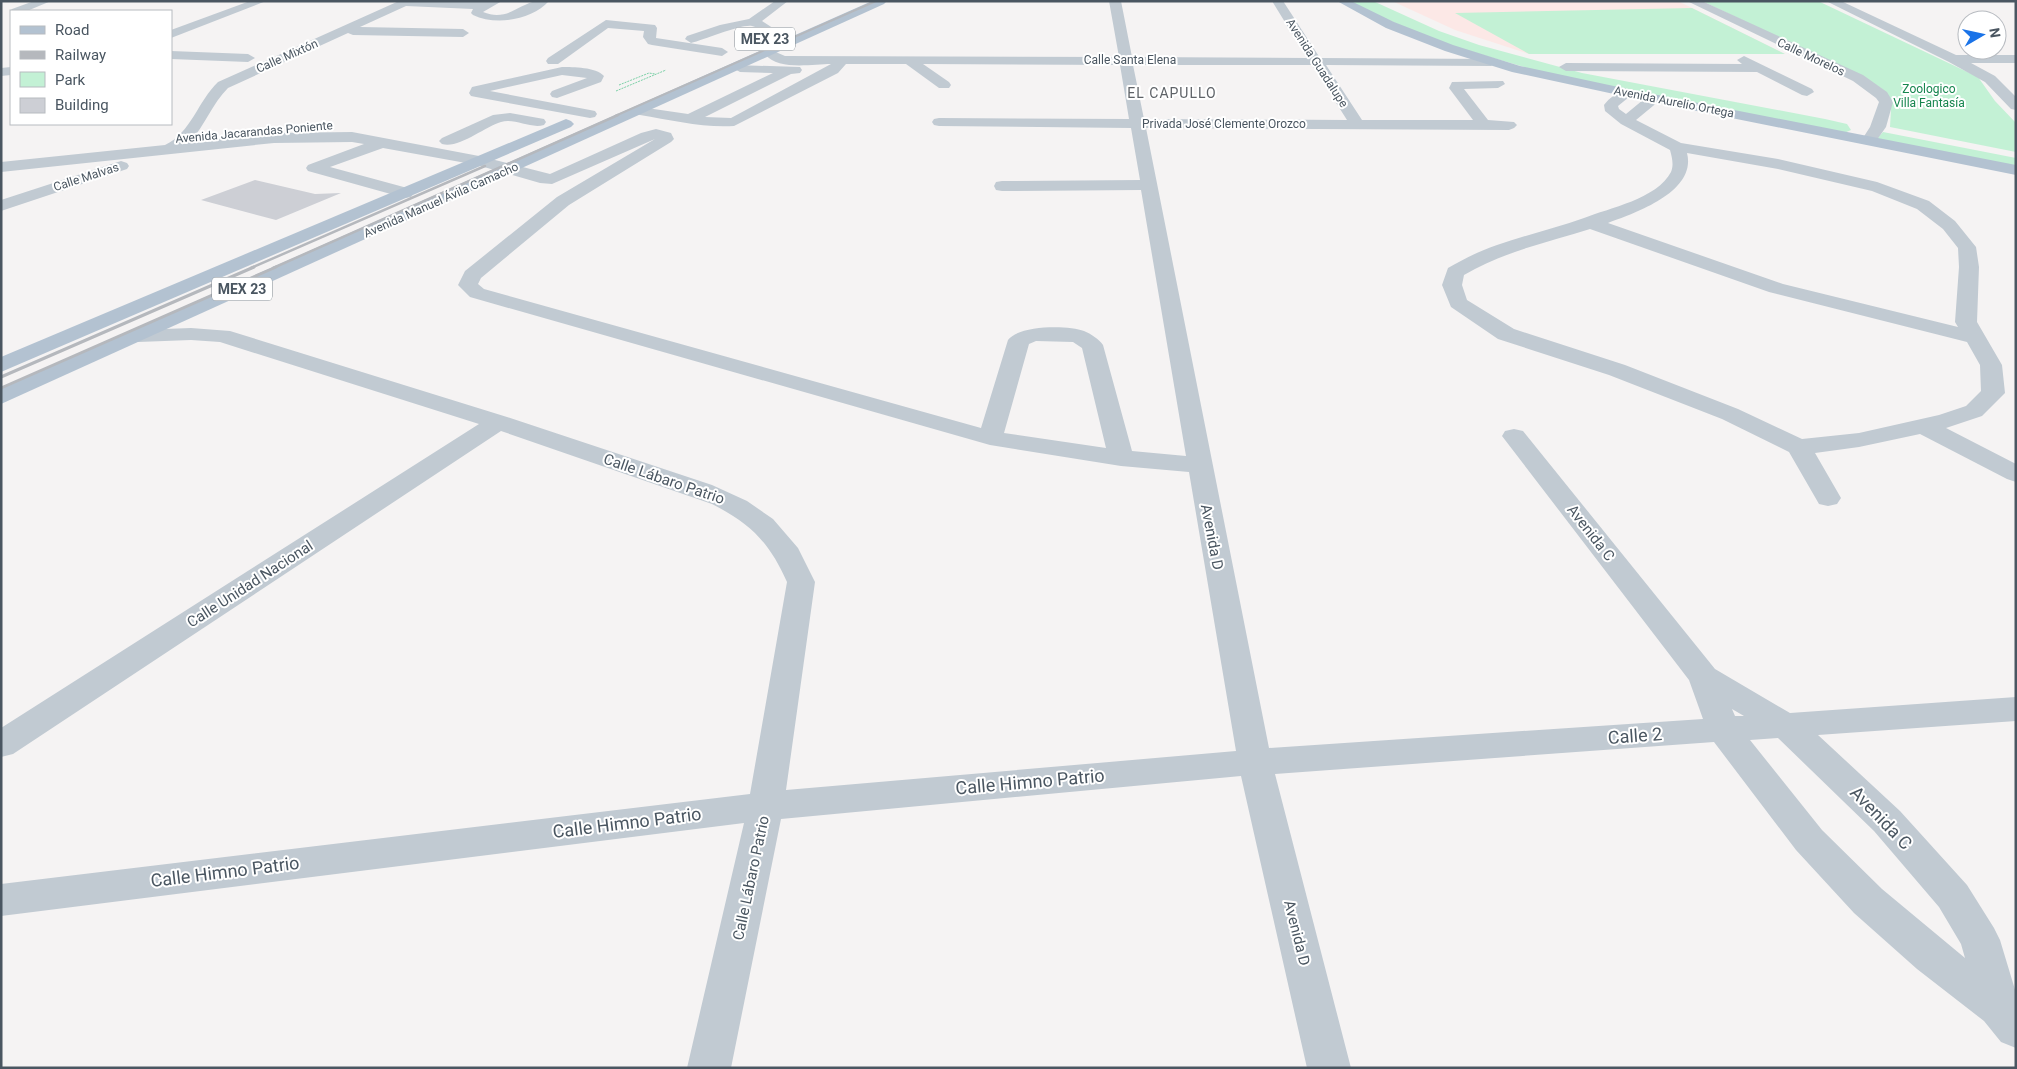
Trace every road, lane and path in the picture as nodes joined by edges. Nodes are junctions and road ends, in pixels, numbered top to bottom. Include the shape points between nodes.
1 (46, 1) edge
2 (261, 1) edge
3 (544, 1) edge
4 (783, 1) edge
5 (855, 1) edge
6 (1115, 1) edge
7 (1277, 1) edge
8 (1342, 1) edge
9 (1692, 1) edge
10 (1831, 1) edge
11 (408, 2) edge
12 (885, 2) edge
13 (492, 3) edge
14 (20, 10) edge
15 (621, 15) dead end
16 (755, 22) junction
17 (606, 24) junction
18 (344, 31) junction
19 (463, 33) dead end
20 (172, 34) edge
21 (770, 34) joint
22 (1467, 39) dead end
23 (691, 40) dead end
24 (722, 52) junction
25 (771, 54) junction
26 (172, 55) edge
27 (248, 58) dead end
28 (1740, 58) dead end
29 (1954, 59) junction
30 (2016, 59) edge
31 (908, 60) junction
32 (1126, 60) junction
33 (553, 61) dead end
34 (1316, 61) junction
35 (1491, 62) junction
36 (838, 65) junction
37 (1566, 67) junction
38 (740, 68) junction
39 (1759, 68) junction
40 (789, 70) junction
41 (887, 70) dead end
42 (1498, 84) dead end
43 (944, 85) dead end
44 (1807, 92) dead end
45 (557, 94) dead end
46 (1632, 94) junction
47 (671, 97) junction
48 (1654, 98) junction
49 (608, 106) dead end
50 (2016, 106) edge
51 (1774, 108) dead end
52 (640, 111) junction
53 (590, 114) junction
54 (689, 119) junction
55 (1626, 121) junction
56 (939, 122) dead end
57 (1136, 123) junction
58 (1357, 124) junction
59 (1859, 124) dead end
60 (1484, 125) junction
61 (1509, 125) dead end
62 (562, 126) junction
63 (1883, 128) junction
64 (188, 138) junction
65 (1870, 141) junction
66 (447, 142) junction
67 (383, 143) junction
68 (1677, 147) junction
69 (171, 149) junction
70 (501, 152) junction
71 (1, 157) edge
72 (535, 158) junction
73 (479, 161) junction
74 (1, 167) edge
75 (512, 169) junction
76 (2016, 170) edge
77 (1148, 185) junction
78 (1002, 186) dead end
79 (405, 193) junction
80 (1, 206) edge
81 (1588, 222) junction
82 (206, 306) junction
83 (138, 336) junction
84 (222, 336) junction
85 (1974, 337) junction
86 (1, 365) edge
87 (1, 397) edge
88 (498, 422) junction
89 (1924, 426) junction
90 (1514, 436) dead end
91 (990, 438) junction
92 (1799, 447) junction
93 (1121, 458) junction
94 (1199, 465) junction
95 (2016, 474) edge
96 (1828, 498) dead end
97 (1704, 677) junction
98 (2016, 709) edge
99 (1787, 726) junction
100 (1724, 730) junction
101 (1, 745) edge
102 (1255, 762) junction
103 (766, 806) junction
104 (1, 900) edge
105 (2007, 1018) edge
106 (709, 1068) edge
107 (1330, 1068) edge

1 - 14 street
2 - 20 street
3 - 13 street via 513,16 486,17 477,13
4 - 16 street
5 - 21 main road, MEX 23
6 - 32 street, Avenida D
7 - 34 street, Avenida Guadalupe
8 - 35 main road, Avenida Aurelio Ortega via 1413,34
9 - 63 street, Calle Morelos via 1872,87 1886,102
10 - 29 street
11 - 13 street
11 - 18 street, Calle Mixtón
12 - 25 main road
12 - 47 main road, Avenida Manuel Ávila Camacho / MEX 23
15 - 17 street
16 - 21 street
16 - 23 street via 724,28
17 - 24 street via 645,26 651,28 649,37 652,41
17 - 33 street
18 - 19 street
18 - 64 street, Calle Mixtón via 223,85 214,92
22 - 37 main road, Avenida Aurelio Ortega
24 - 24 main road, MEX 23 via 737,49 708,61
25 - 36 street, Calle Santa Elena via 782,60
25 - 38 main road
26 - 27 street
28 - 39 street
29 - 30 street
29 - 50 street via 1990,79
31 - 32 street, Calle Santa Elena
31 - 36 street, Calle Santa Elena
31 - 43 street
32 - 34 street, Calle Santa Elena
32 - 57 street, Avenida D
34 - 35 street, Calle Santa Elena
34 - 58 street, Avenida Guadalupe
35 - 46 main road, Avenida Aurelio Ortega
36 - 40 street
36 - 41 street
36 - 54 street via 734,122
37 - 39 street
37 - 51 main road, Avenida Aurelio Ortega
38 - 40 street
38 - 47 main road
39 - 44 street
40 - 54 street
42 - 60 street via 1457,85 1456,88
45 - 53 street via 597,76 562,71 492,86 476,93
46 - 48 main road, Avenida Aurelio Ortega
46 - 55 street via 1612,111
47 - 52 main road, Avenida Manuel Ávila Camacho / MEX 23
48 - 55 street
48 - 65 main road, Avenida Aurelio Ortega
49 - 53 main road, Avenida Manuel Ávila Camacho / MEX 23
52 - 54 street
52 - 72 main road, Avenida Manuel Ávila Camacho / MEX 23
53 - 62 main road, Avenida Manuel Ávila Camacho / MEX 23
55 - 68 street
56 - 57 street, Privada José Clemente Orozco
57 - 58 street, Privada José Clemente Orozco
57 - 77 street, Avenida D
58 - 60 street, Privada José Clemente Orozco
59 - 63 main road
60 - 61 street, Privada José Clemente Orozco
62 - 66 street via 504,117
62 - 70 main road, Avenida Manuel Ávila Camacho / MEX 23
63 - 65 street, Calle Morelos
64 - 66 street, Avenida Jacarandas Poniente via 332,124 374,127
64 - 69 street
64 - 71 street, Avenida Jacarandas Poniente
65 - 76 main road, Avenida Aurelio Ortega
66 - 70 street, Avenida Jacarandas Poniente
67 - 69 street, Avenida Jacarandas Poniente via 352,137 297,137
67 - 73 street, Avenida Jacarandas Poniente
67 - 79 street via 314,168
68 - 81 street via 1682,160 1677,175 1665,189 1644,202
68 - 85 street via 1778,164 1877,187 1923,205 1948,224 1967,247 1966,322
69 - 74 street, Avenida Jacarandas Poniente
69 - 80 street, Calle Malvas
70 - 72 street, Avenida Jacarandas Poniente
70 - 73 main road, Avenida Manuel Ávila Camacho / MEX 23
72 - 75 main road, Avenida Manuel Ávila Camacho / MEX 23
73 - 75 street, Avenida Jacarandas Poniente
73 - 79 main road, Avenida Manuel Ávila Camacho / MEX 23
75 - 82 main road, Avenida Manuel Ávila Camacho / MEX 23
75 - 91 street, Avenida Jacarandas Poniente via 540,178 557,178 646,136 666,136 666,139 563,201 472,275 468,285 477,294
77 - 78 street
77 - 94 street, Avenida D
79 - 86 main road, Avenida Manuel Ávila Camacho / MEX 23
81 - 85 street via 1776,288
81 - 92 street via 1485,256 1455,272 1452,285 1458,303 1506,334 1616,370 1730,414
82 - 83 main road, Avenida Manuel Ávila Camacho / MEX 23
82 - 84 street via 209,324
83 - 84 street, Calle Lábaro Patrio
83 - 87 main road, Avenida Manuel Ávila Camacho / MEX 23
84 - 88 street, Calle Lábaro Patrio
85 - 89 street via 1991,365 1993,393 1974,411
88 - 101 street, Calle Unidad Nacional
88 - 103 street, Calle Lábaro Patrio via 722,498 759,519 777,537 801,582
89 - 92 street via 1859,440
89 - 95 street
90 - 97 street, Avenida C
91 - 93 street
91 - 93 street via 1019,340 1033,334 1078,336 1092,345
92 - 96 street
93 - 94 street
94 - 102 street, Avenida D
97 - 99 street, Avenida C
97 - 100 street, Avenida C
98 - 99 street, Calle 2
99 - 100 street, Calle 2
99 - 105 street, Avenida C via 1888,821 1953,896 1980,940
100 - 102 street, Calle 2
100 - 105 street, Avenida C via 1809,840 1868,901
102 - 103 street, Calle Himno Patrio
102 - 107 street, Avenida D
103 - 104 street, Calle Himno Patrio
103 - 106 street, Calle Lábaro Patrio

